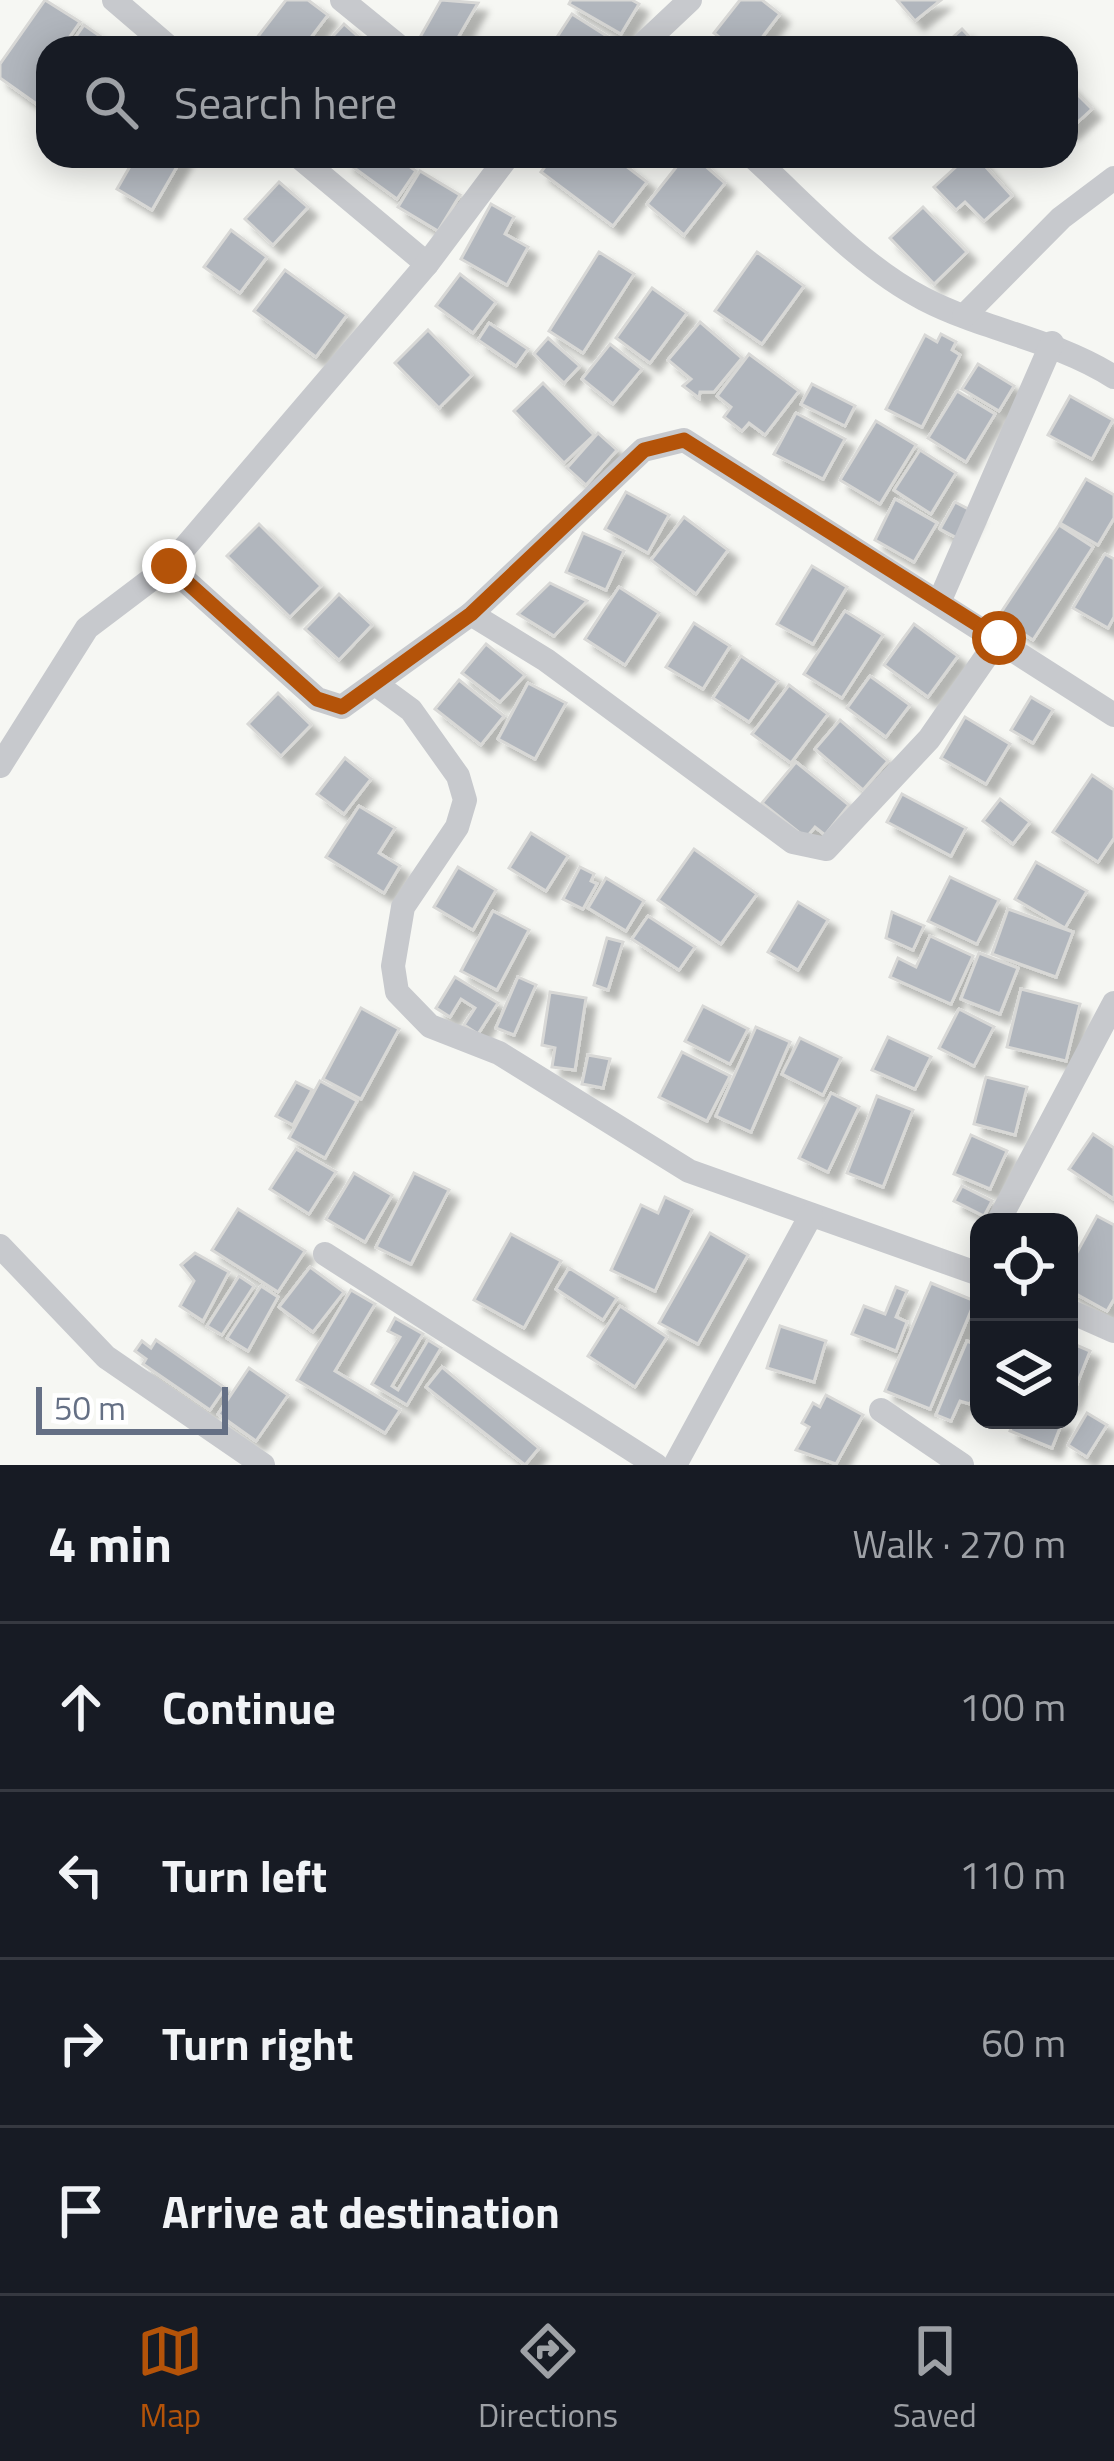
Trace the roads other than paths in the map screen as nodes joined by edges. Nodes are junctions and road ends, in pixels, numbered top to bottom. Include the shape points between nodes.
1 (114, 0) edge
2 (342, 0) edge
3 (690, 0) edge
4 (156, 36) edge
5 (386, 36) edge
6 (652, 36) edge
7 (312, 168) edge
8 (499, 168) edge
9 (766, 168) edge
10 (1114, 178) edge
11 (427, 264) junction
12 (964, 316) junction
13 (1052, 343) junction
14 (1114, 377) edge
15 (169, 566) junction
16 (940, 599) junction
17 (471, 614) junction
18 (999, 638) junction
19 (377, 685) junction
20 (1114, 716) edge
21 (0, 766) edge
22 (1114, 1003) edge
23 (1003, 1213) edge
24 (811, 1215) junction
25 (0, 1246) edge
26 (325, 1254) dead end
27 (970, 1266) edge
28 (1078, 1315) edge
29 (1114, 1331) edge
30 (881, 1410) dead end
31 (263, 1465) edge
32 (656, 1465) edge
33 (675, 1465) edge
34 (962, 1465) edge

1 - 4 street
2 - 5 street
3 - 6 street
7 - 11 street
8 - 11 street
9 - 12 street via 884,272
10 - 12 street via 1061,218
11 - 15 street
12 - 13 street
13 - 14 street
13 - 16 street
15 - 19 street via 317,699 342,707
15 - 21 street via 87,628
16 - 17 street via 684,440 644,450
16 - 18 street
17 - 18 street via 794,842 826,849 929,739
17 - 19 street
18 - 20 street
19 - 24 street via 412,710 458,776 465,800 457,827 403,907 397,992 430,1026 499,1053 688,1171
22 - 23 street
24 - 27 street
24 - 33 street
25 - 31 street via 106,1358
26 - 32 street
28 - 29 street
30 - 34 street

